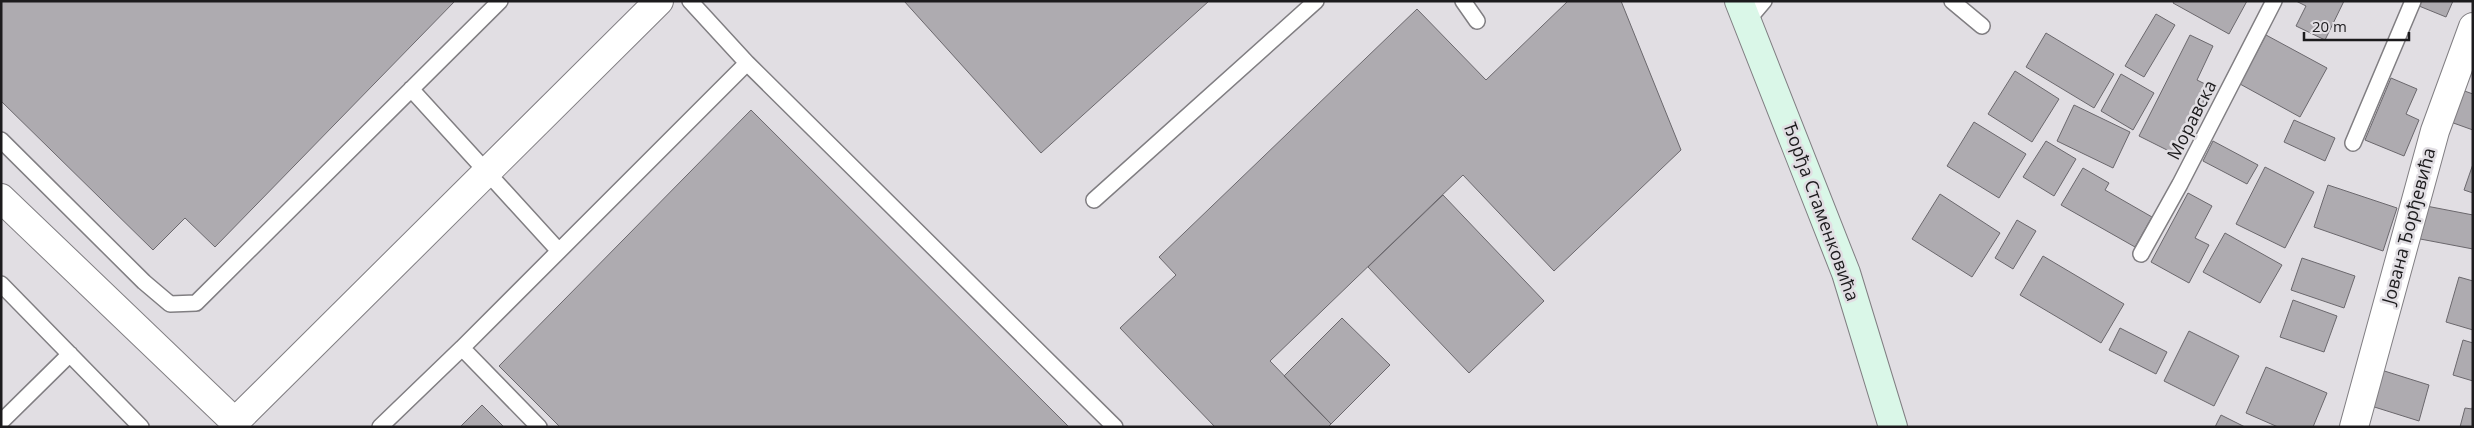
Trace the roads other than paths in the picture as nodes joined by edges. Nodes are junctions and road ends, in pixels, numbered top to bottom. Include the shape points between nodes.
1 (500, 1) edge
2 (659, 1) edge
3 (690, 1) edge
4 (1316, 1) edge
5 (1463, 1) edge
6 (1952, 1) edge
7 (2274, 1) edge
8 (2413, 1) edge
9 (1750, 8) edge
10 (1477, 21) dead end
11 (1982, 26) dead end
12 (2473, 27) edge
13 (747, 63) junction
14 (411, 90) junction
15 (1, 140) edge
16 (2353, 142) dead end
17 (486, 172) junction
18 (1, 198) edge
19 (1094, 200) dead end
20 (559, 251) junction
21 (2140, 254) dead end
22 (1, 284) edge
23 (462, 348) junction
24 (70, 354) junction
25 (1, 422) edge
26 (233, 424) edge
27 (141, 427) edge
28 (380, 427) edge
29 (539, 427) edge
30 (1115, 427) edge
31 (1893, 427) edge
32 (2354, 427) edge

1 - 14 lane
2 - 17 street
3 - 13 lane
4 - 19 lane
5 - 10 lane
6 - 11 lane
7 - 21 lane, Моравска via 2180,184
8 - 16 lane
9 - 31 street, Ђорђа Стаменковића via 1846,273
12 - 32 street, Јована Ђорђевића via 2435,131
13 - 20 lane
13 - 30 lane
14 - 15 lane via 196,303 170,304 150,288
14 - 17 lane
17 - 20 lane
17 - 26 street
18 - 26 street
20 - 23 lane
22 - 24 lane
23 - 28 lane
23 - 29 lane
24 - 25 lane
24 - 27 lane

